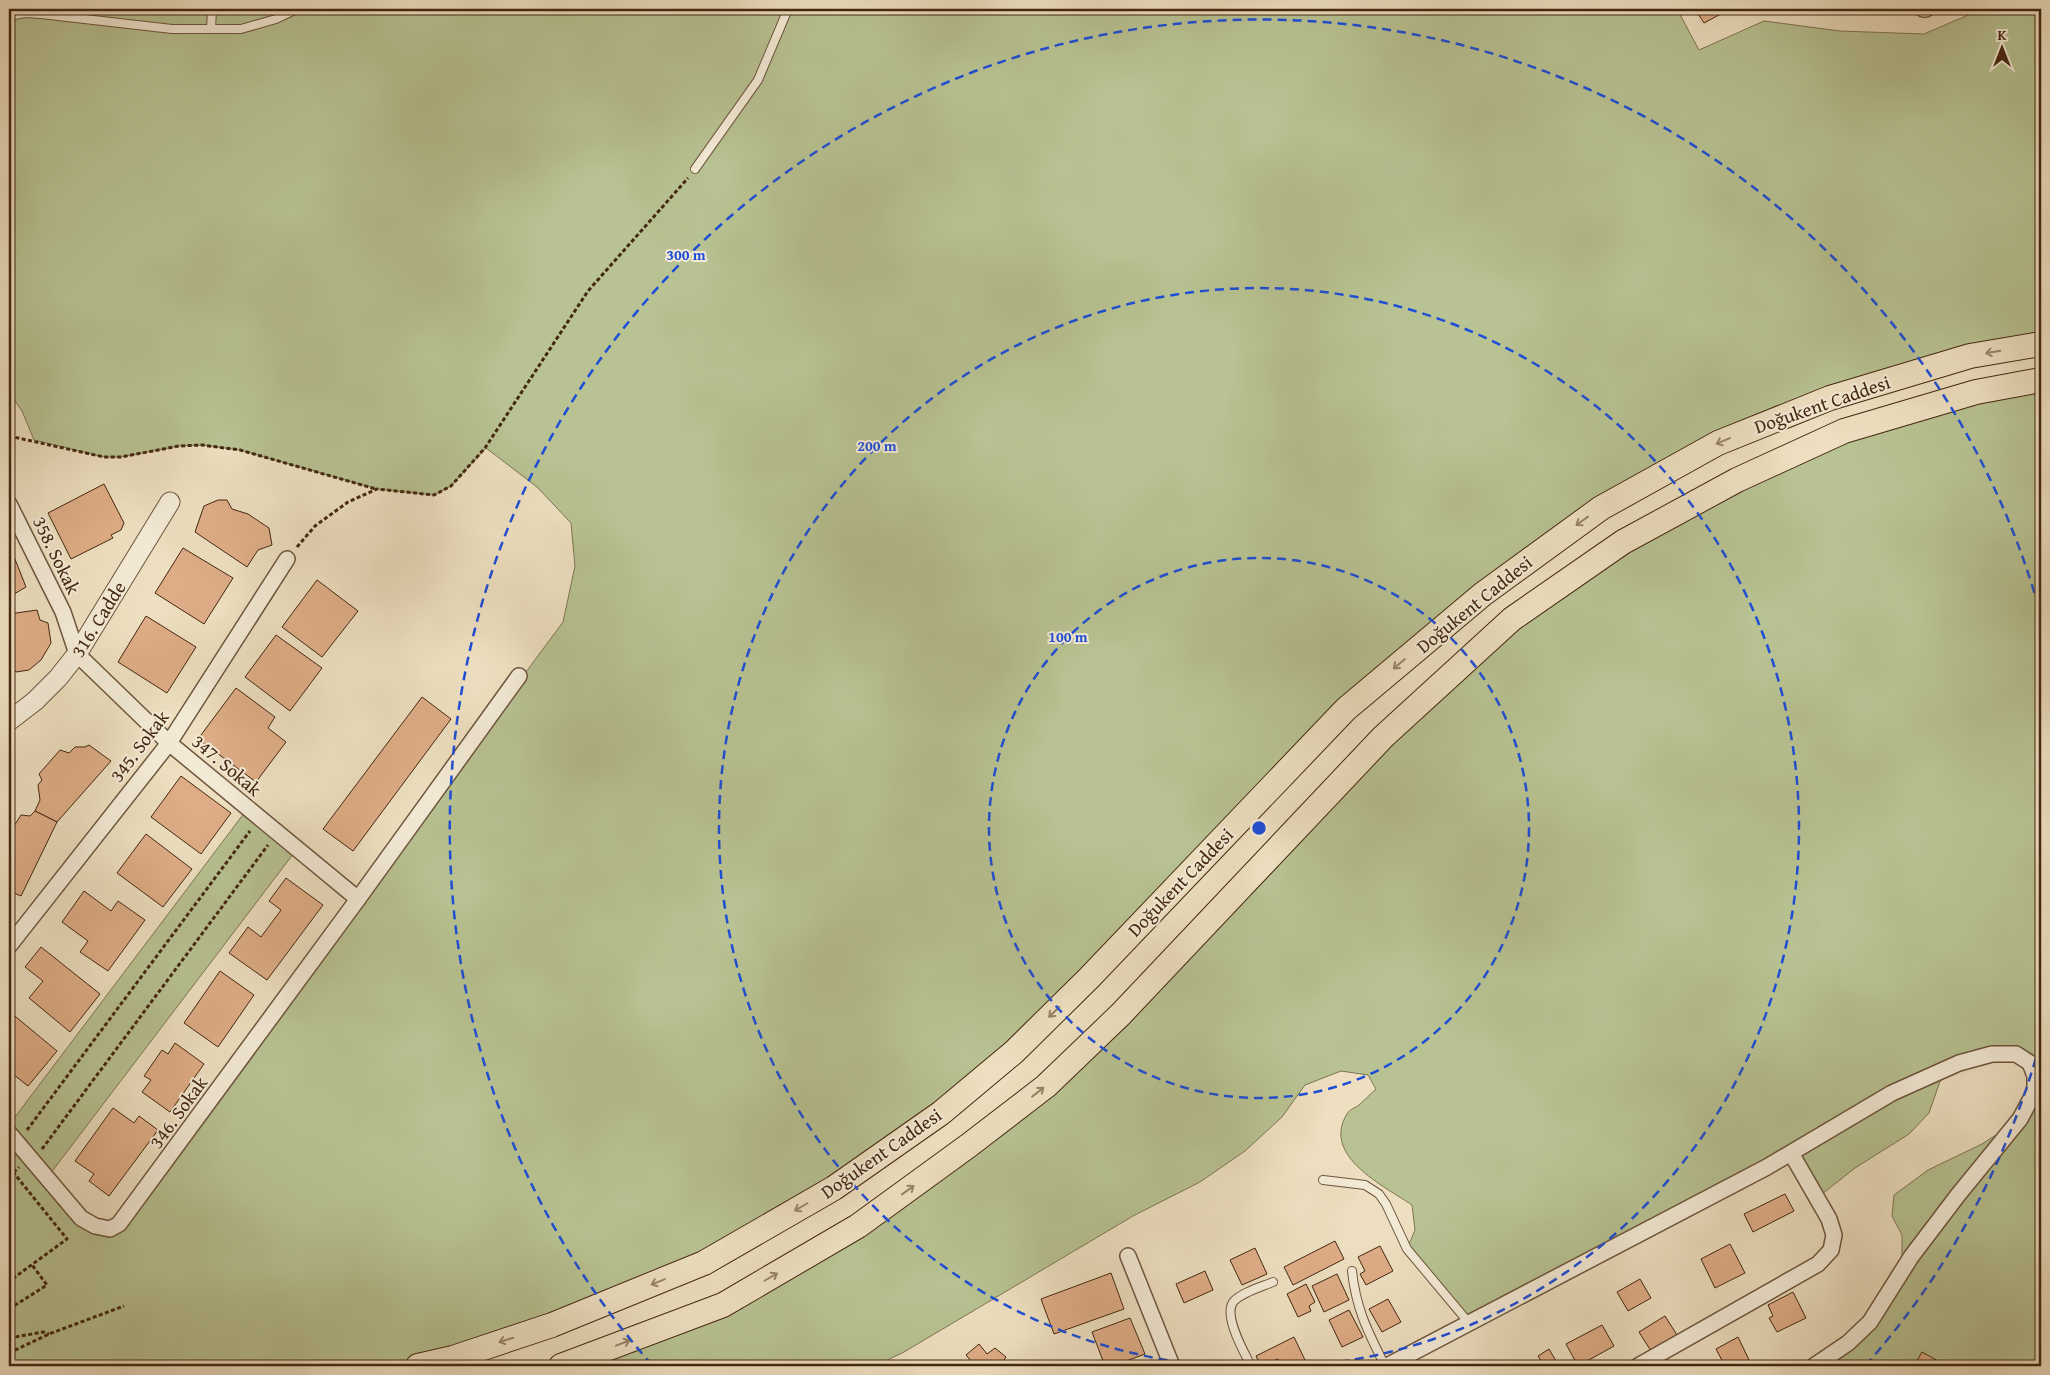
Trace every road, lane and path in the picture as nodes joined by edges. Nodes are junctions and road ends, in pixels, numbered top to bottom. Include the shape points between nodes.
1 (212, 9) edge
2 (297, 9) edge
3 (788, 9) edge
4 (9, 16) edge
5 (211, 29) junction
6 (695, 169) joint
7 (2041, 344) edge
8 (2041, 380) edge
9 (9, 436) edge
10 (377, 489) junction
11 (170, 502) dead end
12 (9, 504) edge
13 (13, 523) edge
14 (287, 559) joint
15 (77, 654) junction
16 (519, 676) dead end
17 (9, 721) edge
18 (168, 743) junction
19 (260, 818) junction
20 (277, 832) junction
21 (358, 899) junction
22 (9, 946) edge
23 (13, 1138) edge
24 (1791, 1153) junction
25 (33, 1161) junction
26 (13, 1172) dead end
27 (1322, 1180) dead end
28 (1128, 1256) dead end
29 (32, 1264) junction
30 (9, 1270) edge
31 (1352, 1270) dead end
32 (1273, 1282) dead end
33 (124, 1306) dead end
34 (9, 1309) edge
35 (1469, 1323) junction
36 (49, 1334) junction
37 (9, 1338) edge
38 (9, 1353) edge
39 (418, 1366) edge
40 (561, 1366) edge
41 (1172, 1366) edge
42 (1251, 1366) edge
43 (1386, 1366) edge
44 (1638, 1366) edge
45 (1814, 1366) edge

1 - 5 lane
2 - 5 lane via 259,25
3 - 6 lane via 758,80
4 - 5 lane via 41,14 172,29
6 - 10 path via 588,291 485,448 450,486 434,495
7 -> 39 main road, Doğukent Caddesi via 1970,356 1830,398 1718,442 1601,508 1483,594 1346,709 1089,978 1014,1052 941,1113 834,1188 704,1263 552,1325 453,1358
40 -> 8 main road, Doğukent Caddesi via 723,1305 858,1226 1023,1104 1121,1014 1383,737 1512,619 1623,542 1737,480 1844,431 1976,392
9 - 10 path via 104,457 202,445 240,450
10 - 14 path via 348,502 315,526
11 - 15 street, 316. Cadde
12 - 13 street, 358. Sokak
13 - 15 street, 358. Sokak via 63,612
14 - 18 street, 345. Sokak
15 - 17 street, 316. Cadde via 35,701
15 - 18 street, 347. Sokak
16 - 21 street, 346. Sokak
18 - 19 street, 347. Sokak
18 - 22 street, 345. Sokak
19 - 20 street, 347. Sokak
19 - 23 path
20 - 21 street, 347. Sokak
20 - 25 path
21 - 25 street, 346. Sokak via 119,1224 110,1229 80,1218
23 - 25 street, 346. Sokak
24 - 35 street
24 - 44 street via 1829,1219 1834,1235 1831,1250 1818,1264
24 - 45 street via 1892,1093 1959,1063 1992,1054 2016,1054 2030,1063 2036,1076 2035,1091 2020,1120 1911,1257 1870,1322 1848,1343
26 - 29 path via 67,1239
27 - 35 lane via 1365,1185 1379,1194 1407,1249
28 - 41 street
29 - 30 path via 15,1276
29 - 34 path via 47,1285
31 - 43 lane via 1354,1295 1363,1322
32 - 42 lane via 1236,1300 1230,1307 1237,1337
33 - 36 path
35 - 43 street
36 - 37 path via 43,1332
36 - 38 path

